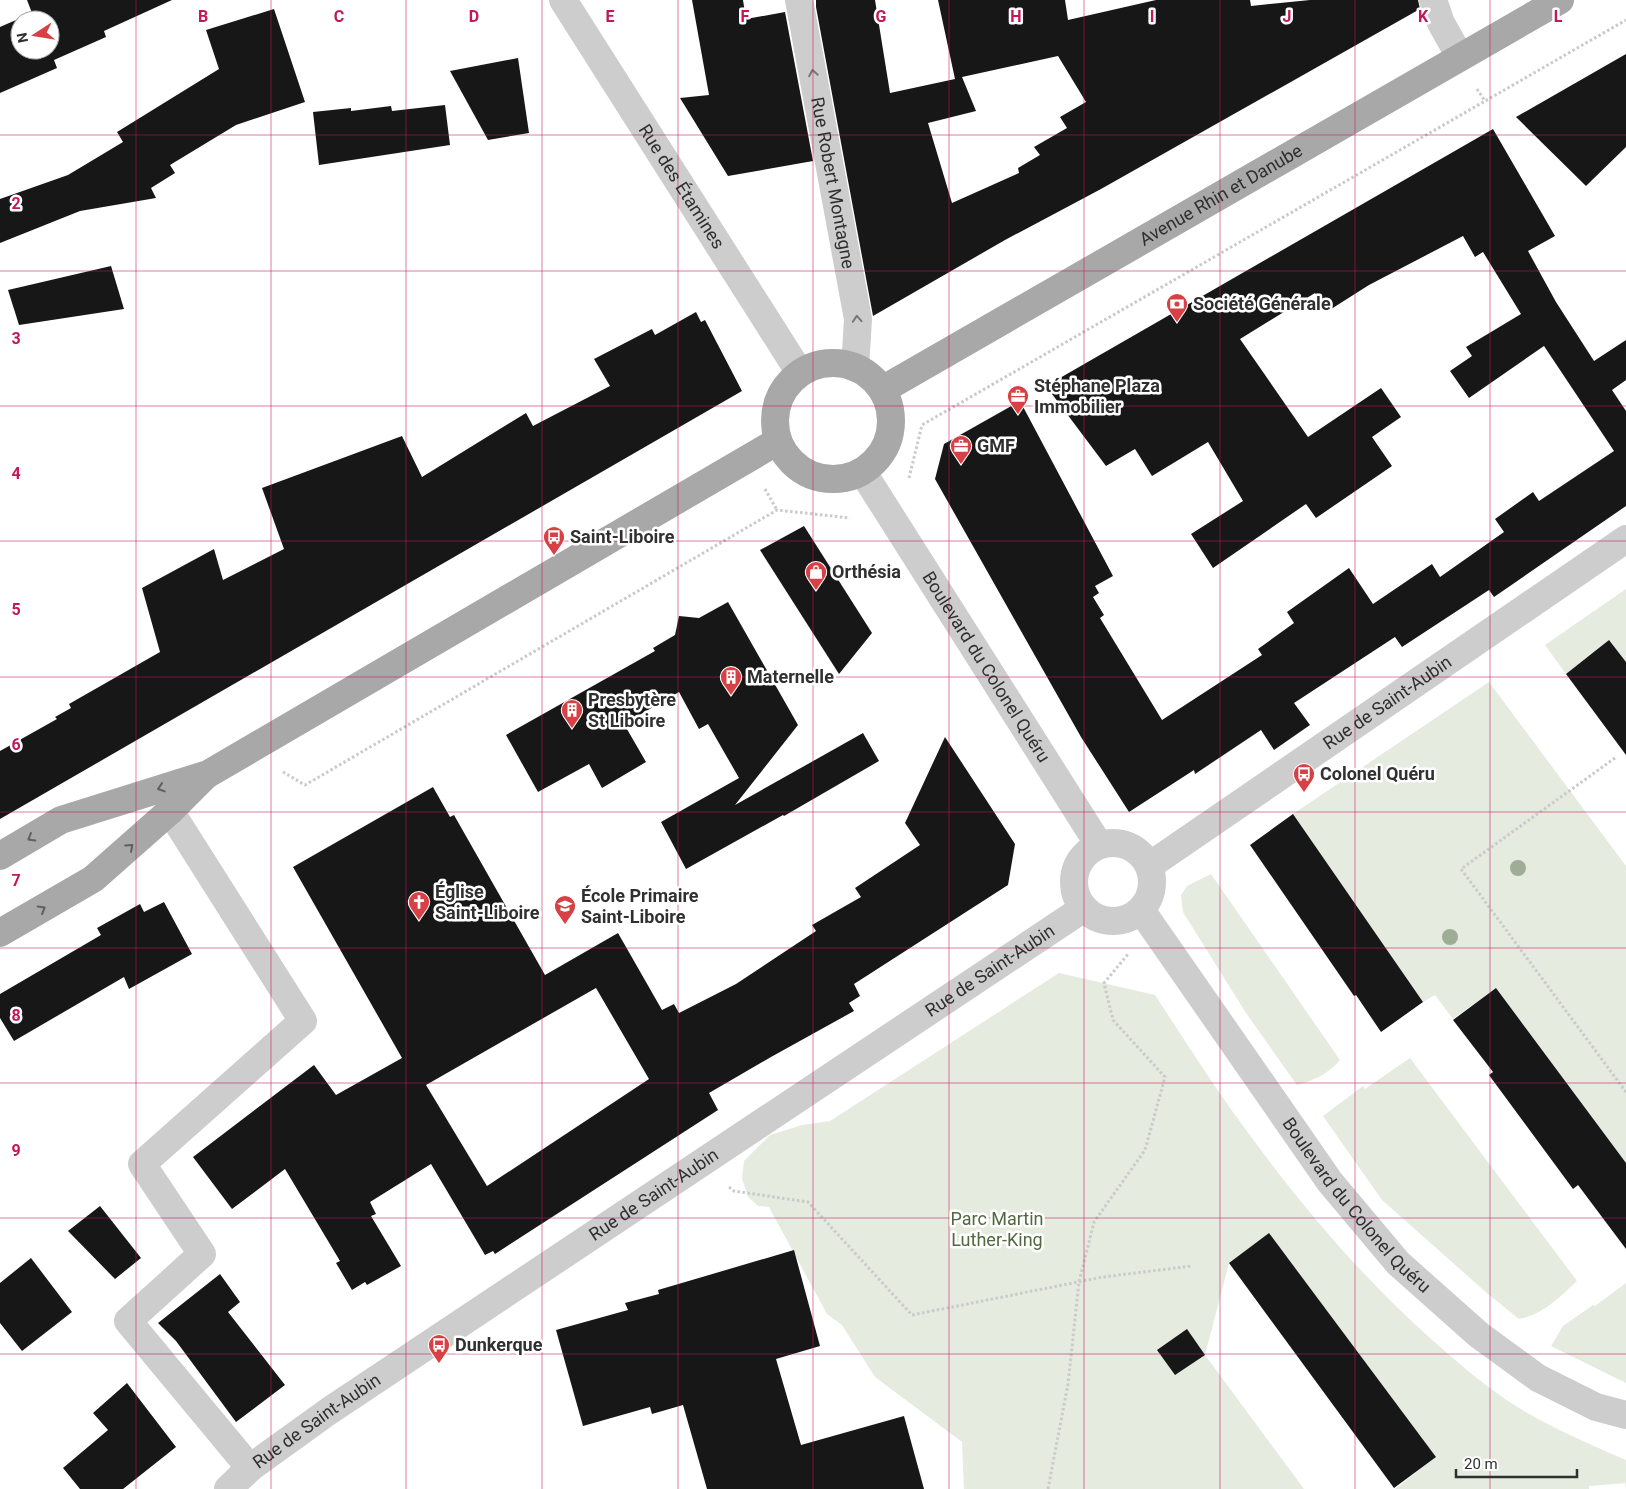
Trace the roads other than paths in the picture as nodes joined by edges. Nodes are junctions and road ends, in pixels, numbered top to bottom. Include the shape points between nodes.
1 (563, 0) edge
2 (799, 0) edge
3 (1434, 0) edge
4 (1560, 0) edge
5 (1460, 58) junction
6 (855, 368) junction
7 (800, 373) junction
8 (882, 390) junction
9 (778, 441) junction
10 (862, 471) junction
11 (1626, 539) edge
12 (208, 774) junction
13 (170, 811) junction
14 (1095, 839) junction
15 (0, 856) edge
16 (1149, 866) junction
17 (1084, 908) junction
18 (1146, 918) junction
19 (0, 933) edge
20 (1626, 1416) edge
21 (250, 1468) junction
22 (228, 1489) edge

1 - 7 street, Rue des Étamines
6 -> 2 street, Rue Robert Montagne via 858,319
3 - 5 street via 1441,24
4 - 5 main road, Avenue Rhin et Danube
5 - 8 main road, Avenue Rhin et Danube
6 - 7 main road via 830,363
6 - 8 main road
7 - 9 main road via 785,389 777,405
8 - 10 main road via 889,408 890,428 885,447
9 - 10 main road via 787,457 802,470 819,478 839,479
9 - 12 main road
10 - 14 street, Boulevard du Colonel Quéru
11 - 16 street, Rue de Saint-Aubin
12 - 13 main road
12 -> 15 main road via 61,820
19 -> 13 main road via 93,880
13 - 21 street via 303,1021 142,1164 202,1254 128,1321
14 - 16 street via 1134,848
14 - 17 street via 1075,873 1077,898
16 - 18 street via 1152,885
17 - 18 street via 1106,920
17 - 21 street, Rue de Saint-Aubin via 328,1411
18 - 20 street, Boulevard du Colonel Quéru via 1330,1182 1398,1263 1479,1335 1538,1378 1596,1407
21 - 22 street, Rue de Saint-Aubin

